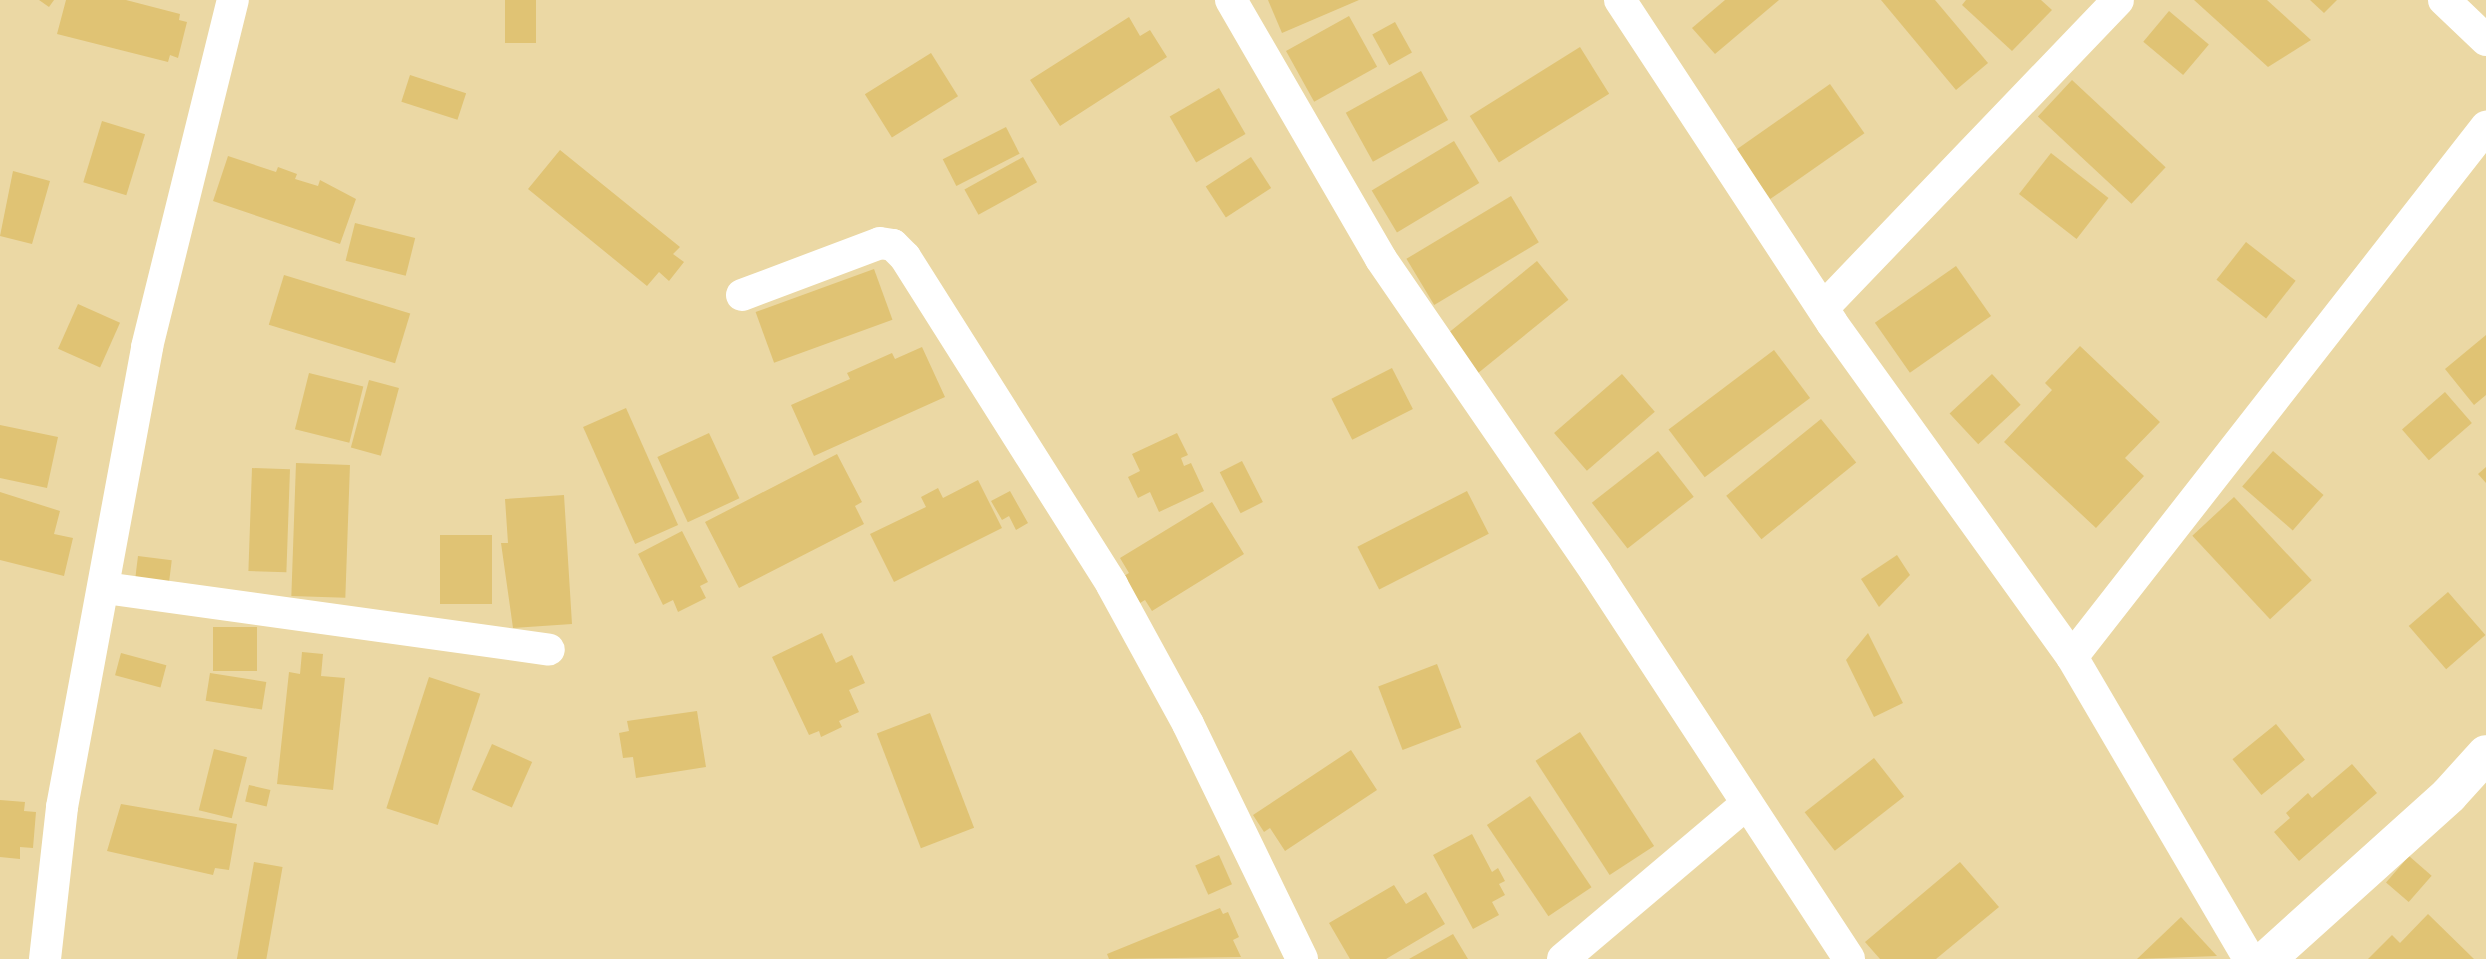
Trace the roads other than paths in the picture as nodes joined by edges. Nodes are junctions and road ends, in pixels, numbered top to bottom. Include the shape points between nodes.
1 (233, 0) edge
2 (1231, 0) edge
3 (1620, 0) edge
4 (2118, 0) edge
5 (2444, 0) edge
6 (2486, 40) edge
7 (2486, 127) edge
8 (742, 295) dead end
9 (1823, 308) junction
10 (105, 588) junction
11 (549, 650) dead end
12 (2072, 657) junction
13 (2486, 754) edge
14 (1745, 805) junction
15 (1296, 957) edge
16 (45, 959) edge
17 (1563, 959) edge
18 (1849, 959) edge
19 (2249, 959) edge
20 (2267, 959) edge

1 - 10 street via 147,347
2 - 14 street via 1381,259 1596,572
3 - 9 street
4 - 9 street
5 - 6 street
7 - 12 street
8 - 15 street via 880,243 893,245 905,257 1112,584 1188,724
9 - 12 street
10 - 11 street
10 - 16 street via 62,807
12 - 19 street
13 - 20 street via 2449,795
14 - 17 street
14 - 18 street

